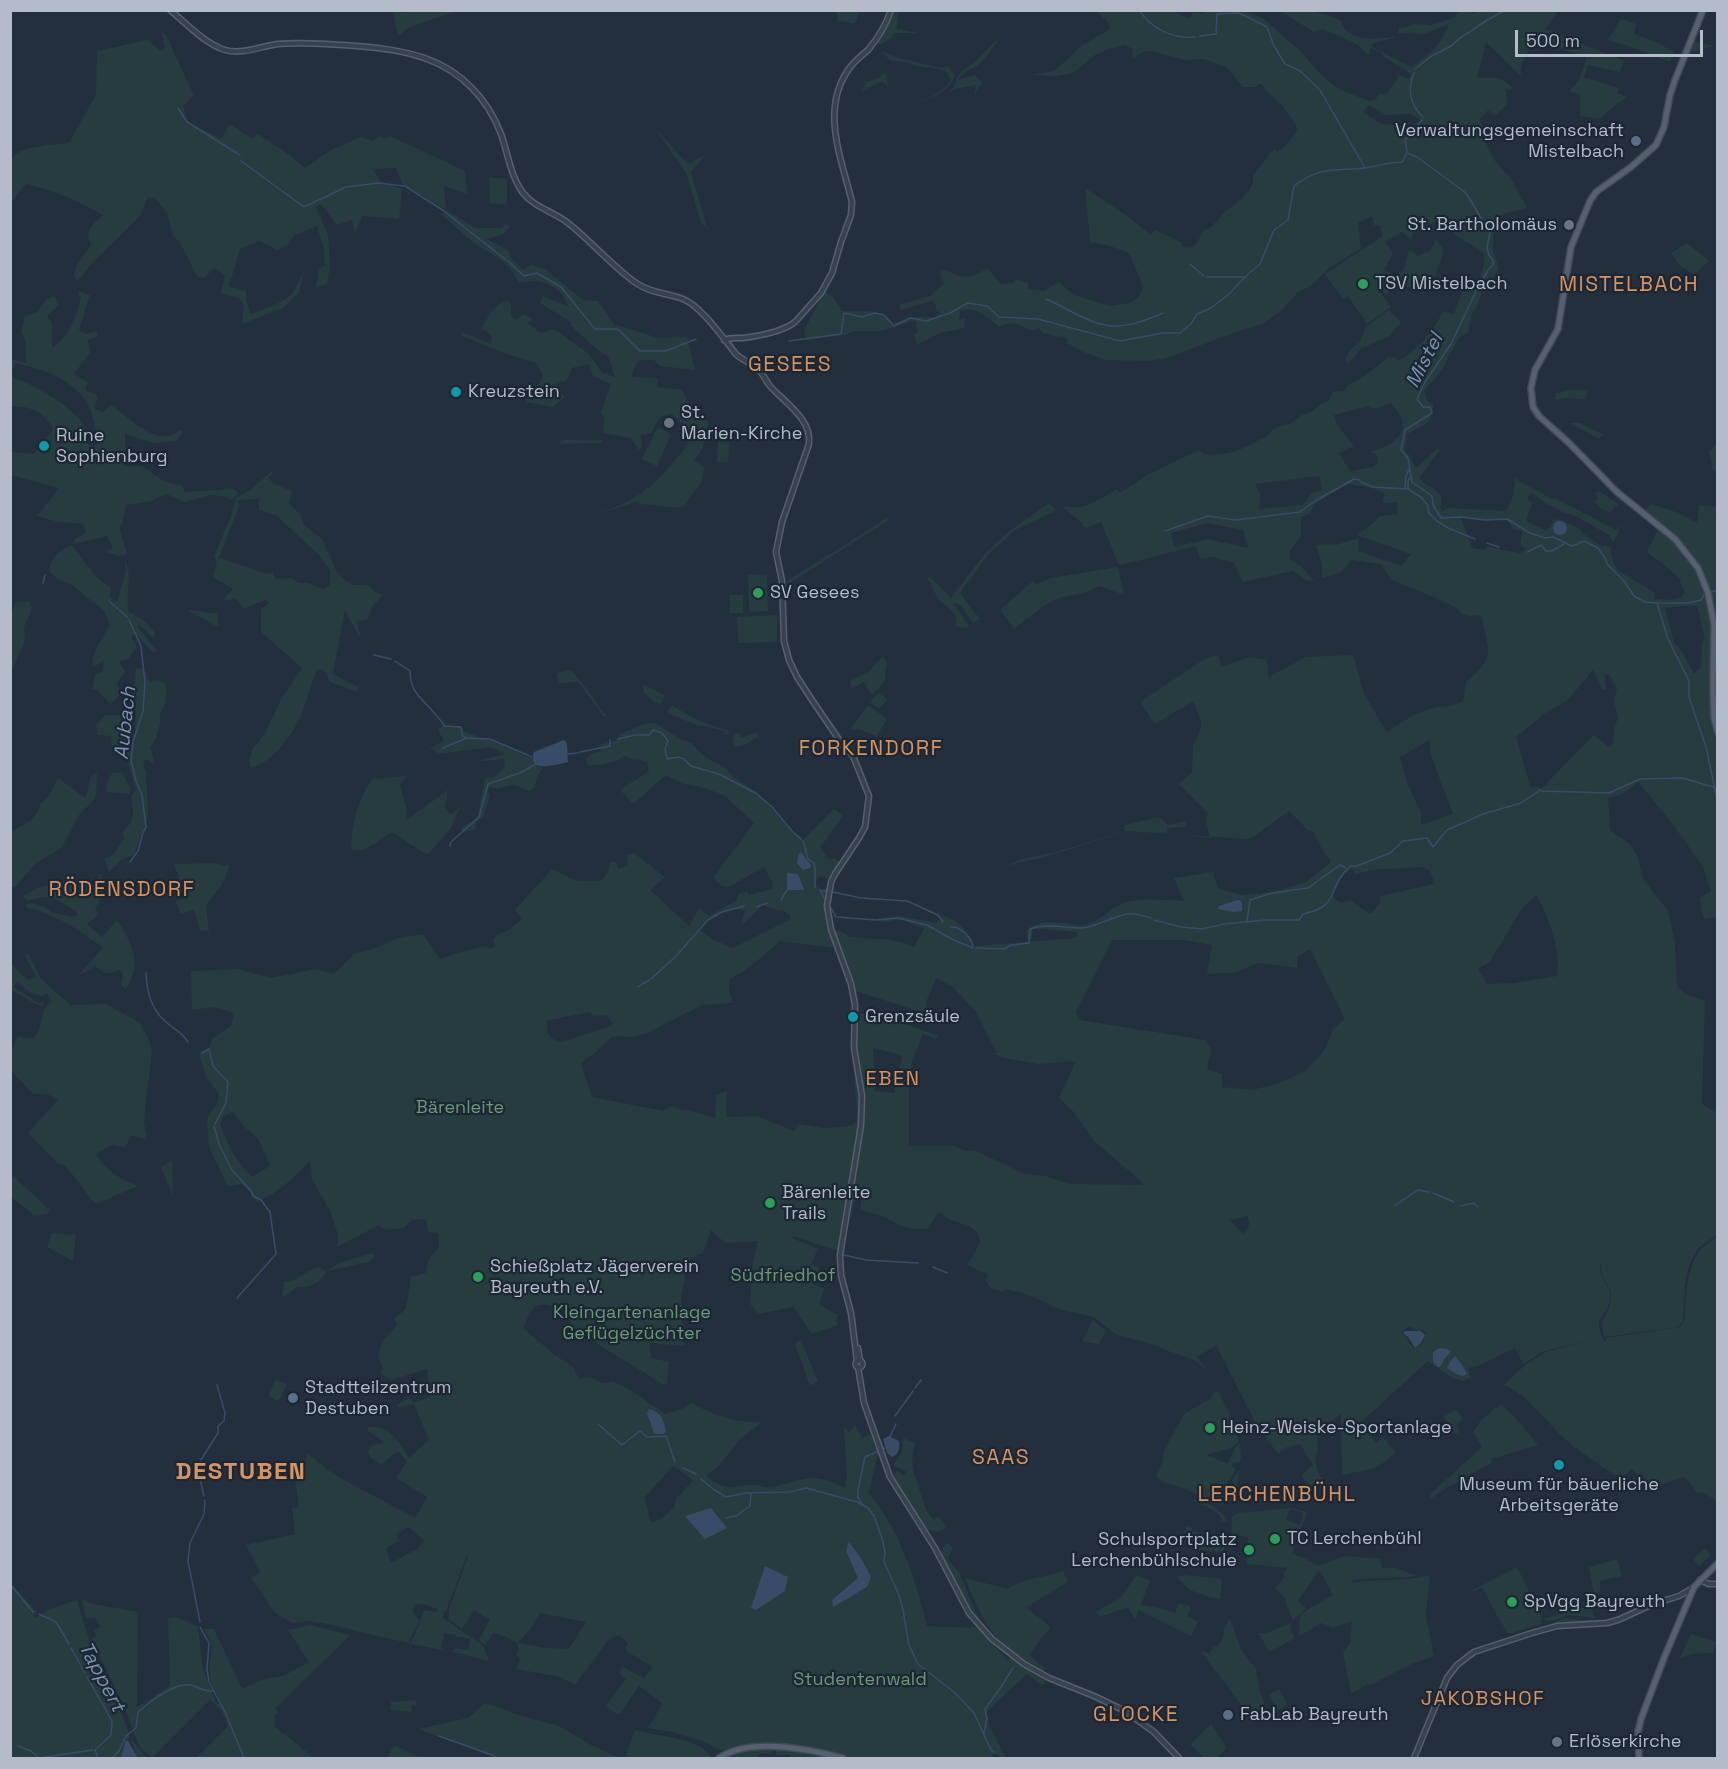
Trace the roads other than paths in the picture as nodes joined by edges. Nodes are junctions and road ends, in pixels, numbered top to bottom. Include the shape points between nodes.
1 (170, 10) edge
2 (891, 10) edge
3 (1703, 10) edge
4 (724, 340) junction
5 (1718, 733) edge
6 (1718, 1563) edge
7 (1700, 1580) junction
8 (1718, 1584) edge
9 (1694, 1587) junction
10 (1679, 1596) junction
11 (1689, 1597) junction
12 (719, 1758) edge
13 (843, 1758) edge
14 (1179, 1758) edge
15 (1414, 1758) edge
16 (1639, 1758) edge

1 - 4 street via 207,41 226,50 293,43 343,45 389,49 441,64 482,100 524,194 567,222 639,285 688,302
2 - 4 street via 875,41 845,75 836,99 834,130 853,209 827,283 791,325
3 - 5 main road via 1675,80 1656,145 1590,201 1571,247 1558,329 1532,376 1531,388 1533,407 1539,416 1607,483 1675,539 1698,568 1711,602 1715,635 1714,718
4 - 14 street via 741,359 759,369 804,422 810,438 776,552 784,641 796,677 853,756 869,796 865,826 835,874 828,898 828,916 855,1005 854,1048 861,1079 861,1125 840,1255 864,1403 890,1477 935,1548 969,1613 992,1639 1041,1674 1137,1719
6 - 7 main road
7 - 8 street
7 - 9 main road
9 - 10 street
9 - 11 main road
10 - 11 street
10 - 15 street via 1607,1623 1557,1626 1474,1652 1456,1665 1447,1678
11 - 16 main road via 1641,1719
12 - 13 main road via 741,1749 762,1747

